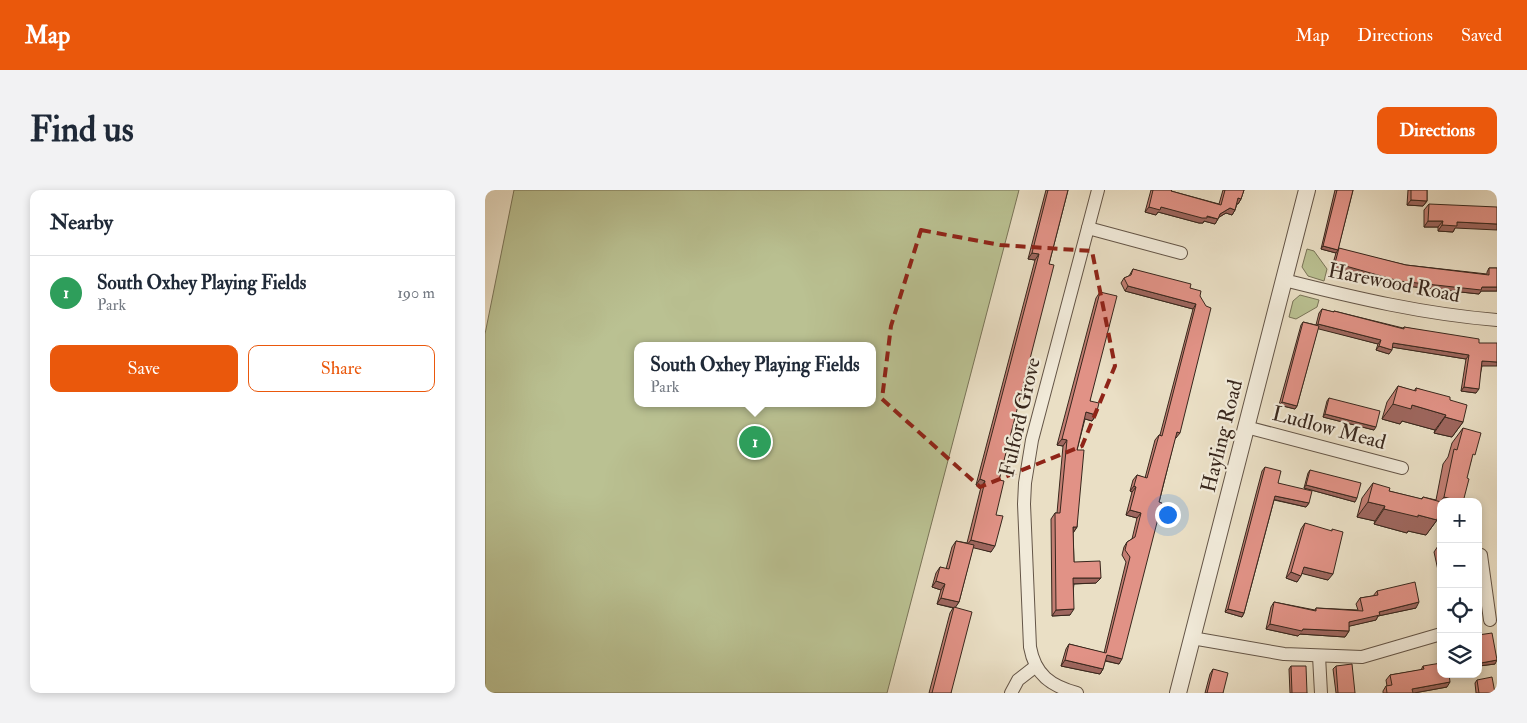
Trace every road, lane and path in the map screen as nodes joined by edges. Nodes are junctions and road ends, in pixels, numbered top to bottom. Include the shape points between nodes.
1 (1098, 190) edge
2 (1307, 190) edge
3 (1088, 228) junction
4 (1181, 252) dead end
5 (1285, 280) junction
6 (1497, 320) edge
7 (1246, 427) junction
8 (1402, 468) dead end
9 (1482, 564) edge
10 (1488, 621) edge
11 (1437, 635) edge
12 (1192, 638) junction
13 (1319, 656) junction
14 (1036, 666) junction
15 (1011, 693) edge
16 (1077, 693) edge
17 (1178, 693) edge
18 (1321, 693) edge

1 - 3 street, Fulford Grove
2 - 5 street, Hayling Road
3 - 4 street
3 - 14 street, Fulford Grove via 1032,440 1025,483 1030,648
5 - 6 street, Harewood Road via 1403,308
5 - 7 street, Hayling Road
7 - 8 street, Ludlow Mead
7 - 12 street, Hayling Road
9 - 10 street
11 - 13 street via 1362,657
12 - 13 street via 1284,654
12 - 17 street, Hayling Road
13 - 18 street
14 - 15 street via 1018,680
14 - 16 street via 1055,685

